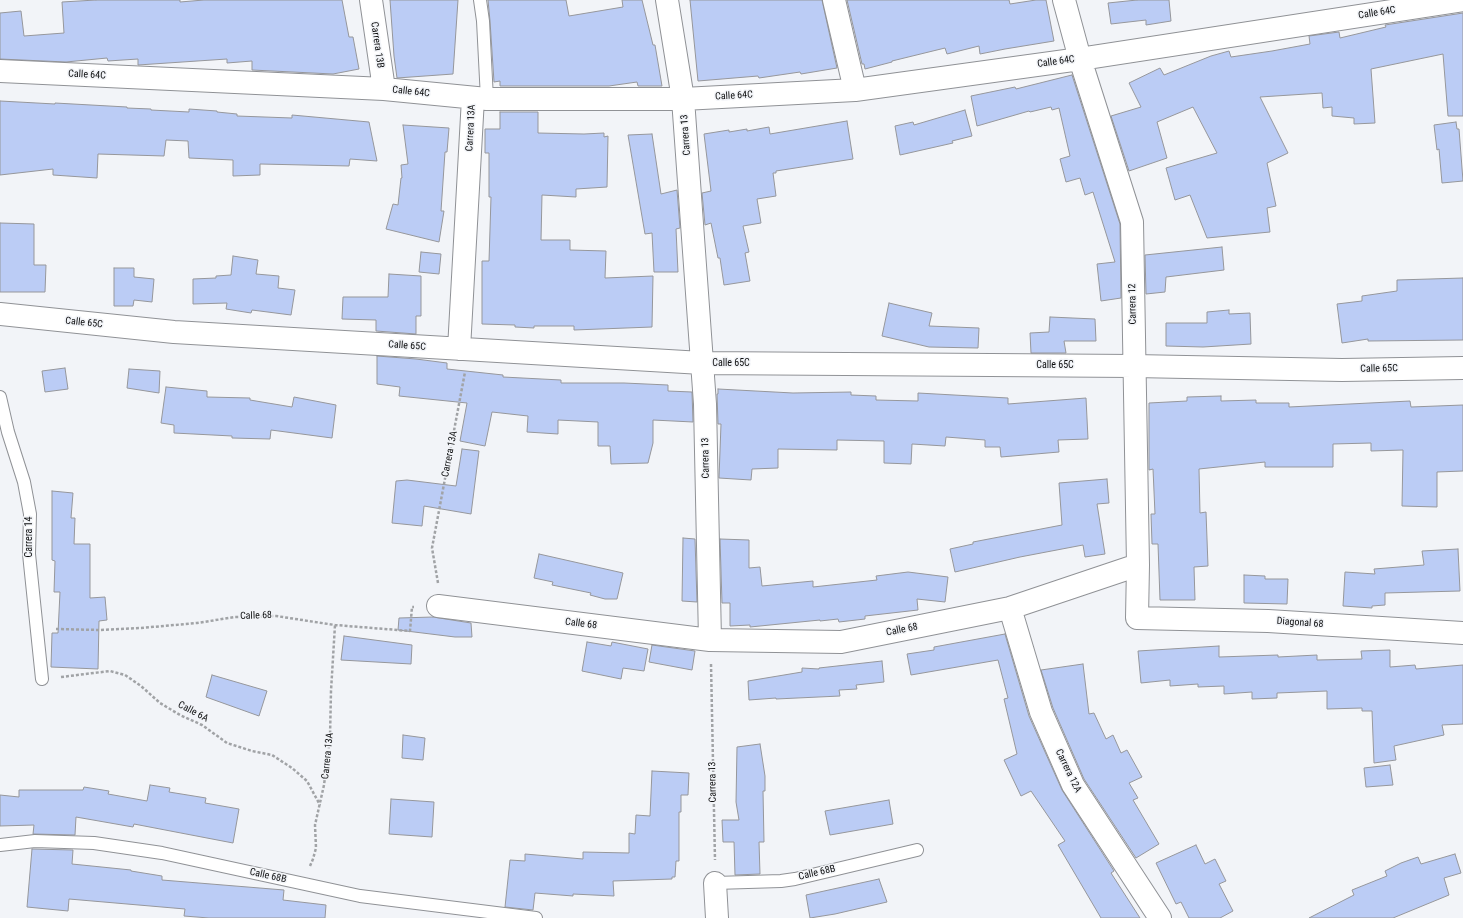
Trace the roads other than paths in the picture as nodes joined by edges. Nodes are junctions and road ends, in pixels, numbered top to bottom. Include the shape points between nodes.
1 (371, 0) edge
2 (480, 0) edge
3 (667, 0) edge
4 (834, 0) edge
5 (1064, 0) edge
6 (1463, 0) edge
7 (1080, 59) junction
8 (0, 72) edge
9 (384, 89) junction
10 (855, 90) junction
11 (480, 98) junction
12 (683, 99) junction
13 (0, 314) edge
14 (464, 350) junction
15 (702, 363) junction
16 (1134, 366) junction
17 (1463, 368) edge
18 (0, 397) edge
19 (1138, 565) junction
20 (438, 606) road end
21 (1010, 608) junction
22 (1137, 618) joint
23 (1463, 633) edge
24 (710, 640) junction
25 (42, 679) road end
26 (0, 845) edge
27 (917, 850) dead end
28 (715, 883) joint
29 (536, 918) edge
30 (718, 918) edge
31 (1160, 918) edge

1 - 9 street, Carrera 13B
2 - 11 lane, Carrera 13A via 483,21
3 - 12 street, Carrera 13
4 - 10 street
5 - 7 street, Carrera 12
6 - 7 street, Calle 64C
7 - 10 street, Calle 64C
7 - 16 street, Carrera 12 via 1132,222
8 - 9 street, Calle 64C
9 - 11 street, Calle 64C
10 - 12 street, Calle 64C
11 - 12 street, Calle 64C
11 - 14 street, Carrera 13A
12 - 15 street, Carrera 13
13 - 14 street, Calle 65C via 174,332
14 - 15 street, Calle 65C
15 - 16 street, Calle 65C
15 - 24 street, Carrera 13
16 - 17 street, Calle 65C via 1342,370
16 - 19 street, Carrera 12
18 - 25 lane, Carrera 14 via 24,482 30,514 29,554
19 - 21 street, Calle 68
19 - 22 street, Carrera 12
20 - 24 street, Calle 68
21 - 24 street, Calle 68 via 841,642
21 - 31 street, Carrera 12A via 1041,712 1073,785
22 - 23 street, Diagonal 68 via 1268,621
26 - 29 lane, Calle 68B via 35,841 94,843 162,852 360,896
27 - 28 lane, Calle 68B via 795,879
28 - 30 street

